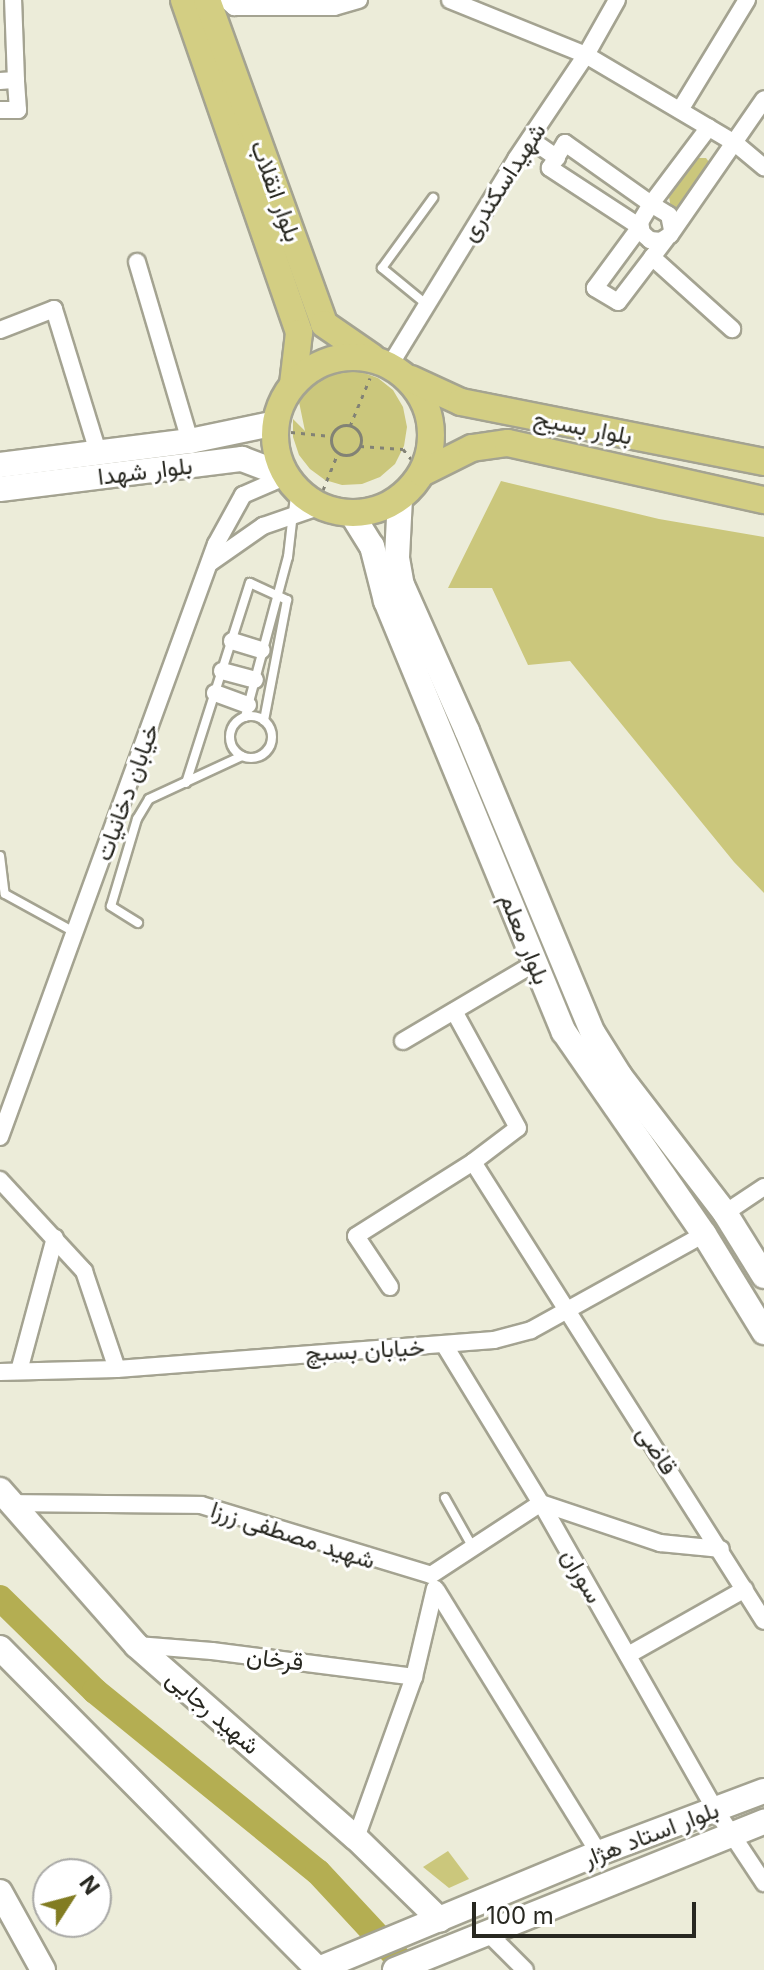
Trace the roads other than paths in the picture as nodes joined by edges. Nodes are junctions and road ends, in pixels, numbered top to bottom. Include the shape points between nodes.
1 (13, 0) edge
2 (184, 0) edge
3 (207, 0) edge
4 (226, 0) edge
5 (359, 0) edge
6 (450, 0) edge
7 (617, 0) edge
8 (747, 0) edge
9 (475, 6) edge
10 (586, 55) junction
11 (8, 81) edge
12 (764, 99) edge
13 (0, 110) edge
14 (680, 110) junction
15 (709, 127) junction
16 (530, 139) junction
17 (735, 143) junction
18 (557, 158) junction
19 (764, 167) edge
20 (433, 198) dead end
21 (651, 204) junction
22 (640, 227) junction
23 (669, 234) junction
24 (652, 257) junction
25 (137, 262) dead end
26 (426, 304) junction
27 (732, 329) dead end
28 (0, 330) edge
29 (391, 367) junction
30 (293, 384) junction
31 (275, 428) junction
32 (190, 441) junction
33 (98, 452) junction
34 (764, 462) edge
35 (0, 465) edge
36 (422, 473) junction
37 (291, 482) junction
38 (0, 489) edge
39 (400, 498) junction
40 (764, 500) edge
41 (321, 506) junction
42 (351, 513) junction
43 (209, 564) junction
44 (276, 595) junction
45 (232, 641) junction
46 (262, 650) junction
47 (222, 671) junction
48 (255, 680) junction
49 (215, 693) junction
50 (247, 711) junction
51 (264, 721) junction
52 (242, 756) junction
53 (186, 783) junction
54 (0, 856) edge
55 (2, 895) edge
56 (138, 923) dead end
57 (76, 933) junction
58 (535, 963) junction
59 (454, 1011) junction
60 (403, 1041) dead end
61 (0, 1137) edge
62 (473, 1162) junction
63 (0, 1180) edge
64 (764, 1187) edge
65 (725, 1213) junction
66 (704, 1234) junction
67 (55, 1238) junction
68 (764, 1276) edge
69 (390, 1287) dead end
70 (567, 1312) junction
71 (764, 1332) edge
72 (445, 1346) junction
73 (117, 1369) junction
74 (19, 1371) junction
75 (0, 1372) edge
76 (5, 1496) edge
77 (445, 1498) dead end
78 (541, 1503) junction
79 (472, 1546) junction
80 (721, 1549) junction
81 (434, 1583) junction
82 (745, 1589) junction
83 (764, 1621) edge
84 (136, 1645) junction
85 (0, 1648) edge
86 (628, 1655) junction
87 (414, 1677) junction
88 (764, 1791) edge
89 (715, 1809) junction
90 (764, 1822) edge
91 (734, 1834) junction
92 (356, 1838) junction
93 (599, 1853) junction
94 (764, 1883) edge
95 (0, 1892) edge
96 (440, 1920) junction
97 (488, 1933) junction
98 (43, 1970) edge
99 (317, 1970) edge
100 (395, 1970) edge
101 (525, 1970) edge

1 - 11 street
2 - 30 main road, بلوار انقلاب via 299,333
3 - 29 main road, بلوار انقلاب via 324,324
4 - 5 street via 234,7 334,7
6 - 9 street
7 - 10 street, شهیداسکندری
8 - 14 street
9 - 10 street
10 - 14 street
10 - 16 street, شهیداسکندری
11 - 13 street via 18,110
12 - 17 street
14 - 15 street
15 - 17 street
15 - 21 street
16 - 18 street
16 - 26 street, شهیداسکندری
17 - 19 street
17 - 23 street
18 - 21 street via 565,143
18 - 22 street via 550,168
20 - 26 lane via 382,268
21 - 22 street
21 - 23 street via 669,215
22 - 23 street via 650,240
22 - 24 street via 595,288 618,302
23 - 24 street
24 - 27 street
25 - 32 street
26 - 29 street, شهیداسکندری
28 - 33 street via 54,309
29 - 30 main road via 353,356 331,359 310,368
29 - 34 main road, بلوار بسیج via 461,402
29 - 36 main road via 423,398 431,422 431,448
30 - 31 main road
31 - 32 main road, بلوار شهدا
31 - 37 main road via 280,462
32 - 33 main road, بلوار شهدا
33 - 35 main road, بلوار شهدا
36 - 39 main road
36 - 40 main road, بلوار بسیج via 472,448 508,443
37 - 38 main road, بلوار شهدا via 242,459
37 - 41 main road
37 - 43 street, خیابان دخانیات via 243,495
37 - 44 lane via 288,557
39 - 42 main road via 377,510
39 - 65 main road, بلوار معلم via 397,558 402,585 593,1033
41 - 42 main road
41 - 43 street via 263,526
42 - 58 main road, بلوار معلم via 372,546 386,601
43 - 57 street, خیابان دخانیات
44 - 45 lane via 250,583
44 - 46 lane
44 - 51 lane via 287,600
45 - 46 street
45 - 47 lane
46 - 48 lane
47 - 48 street
47 - 49 lane
48 - 50 lane
49 - 50 street
49 - 53 lane
50 - 51 lane
50 - 52 lane via 230,739
51 - 52 lane via 273,739 267,751 256,758
52 - 53 lane
53 - 56 lane via 149,799 137,819 111,906
54 - 55 lane
55 - 57 lane
57 - 61 street, خیابان دخانیات
58 - 59 street
58 - 66 main road, بلوار معلم via 564,1032
59 - 60 street
59 - 62 street via 518,1128
62 - 69 street via 356,1236
62 - 70 street, قاضی
63 - 67 street
64 - 65 street
65 - 68 main road, بلوار معلم
66 - 70 street, خیابان بسبچ
66 - 71 main road, بلوار معلم
67 - 73 street via 84,1271
67 - 74 street
70 - 72 street, خیابان بسبچ via 531,1330
70 - 80 street, قاضی
72 - 73 street, خیابان بسبچ
72 - 78 street, سوران
73 - 74 street, خیابان بسبچ
74 - 75 street, خیابان بسبچ
76 - 81 street, شهید مصطفی زرزا via 201,1505
76 - 84 main road, شهید رجایی
77 - 79 lane
78 - 79 street
78 - 80 street via 660,1543
78 - 86 street, سوران
79 - 81 street
80 - 82 street, قاضی
81 - 87 street
81 - 93 street
82 - 83 street, قاضی
82 - 86 street
84 - 87 street, قرخان
84 - 92 main road, شهید رجایی
85 - 99 main road
86 - 89 street, سوران
87 - 92 street
88 - 89 main road, بلوار استاد هژار
89 - 91 street, سوران
89 - 93 main road, بلوار استاد هژار
90 - 91 main road, بلوار استاد هژار
91 - 94 street, سوران
91 - 97 main road, بلوار استاد هژار
92 - 96 main road, شهید رجایی
93 - 96 main road, بلوار استاد هژار
95 - 98 main road
96 - 99 main road, بلوار استاد هژار
97 - 100 main road, بلوار استاد هژار
97 - 101 street

